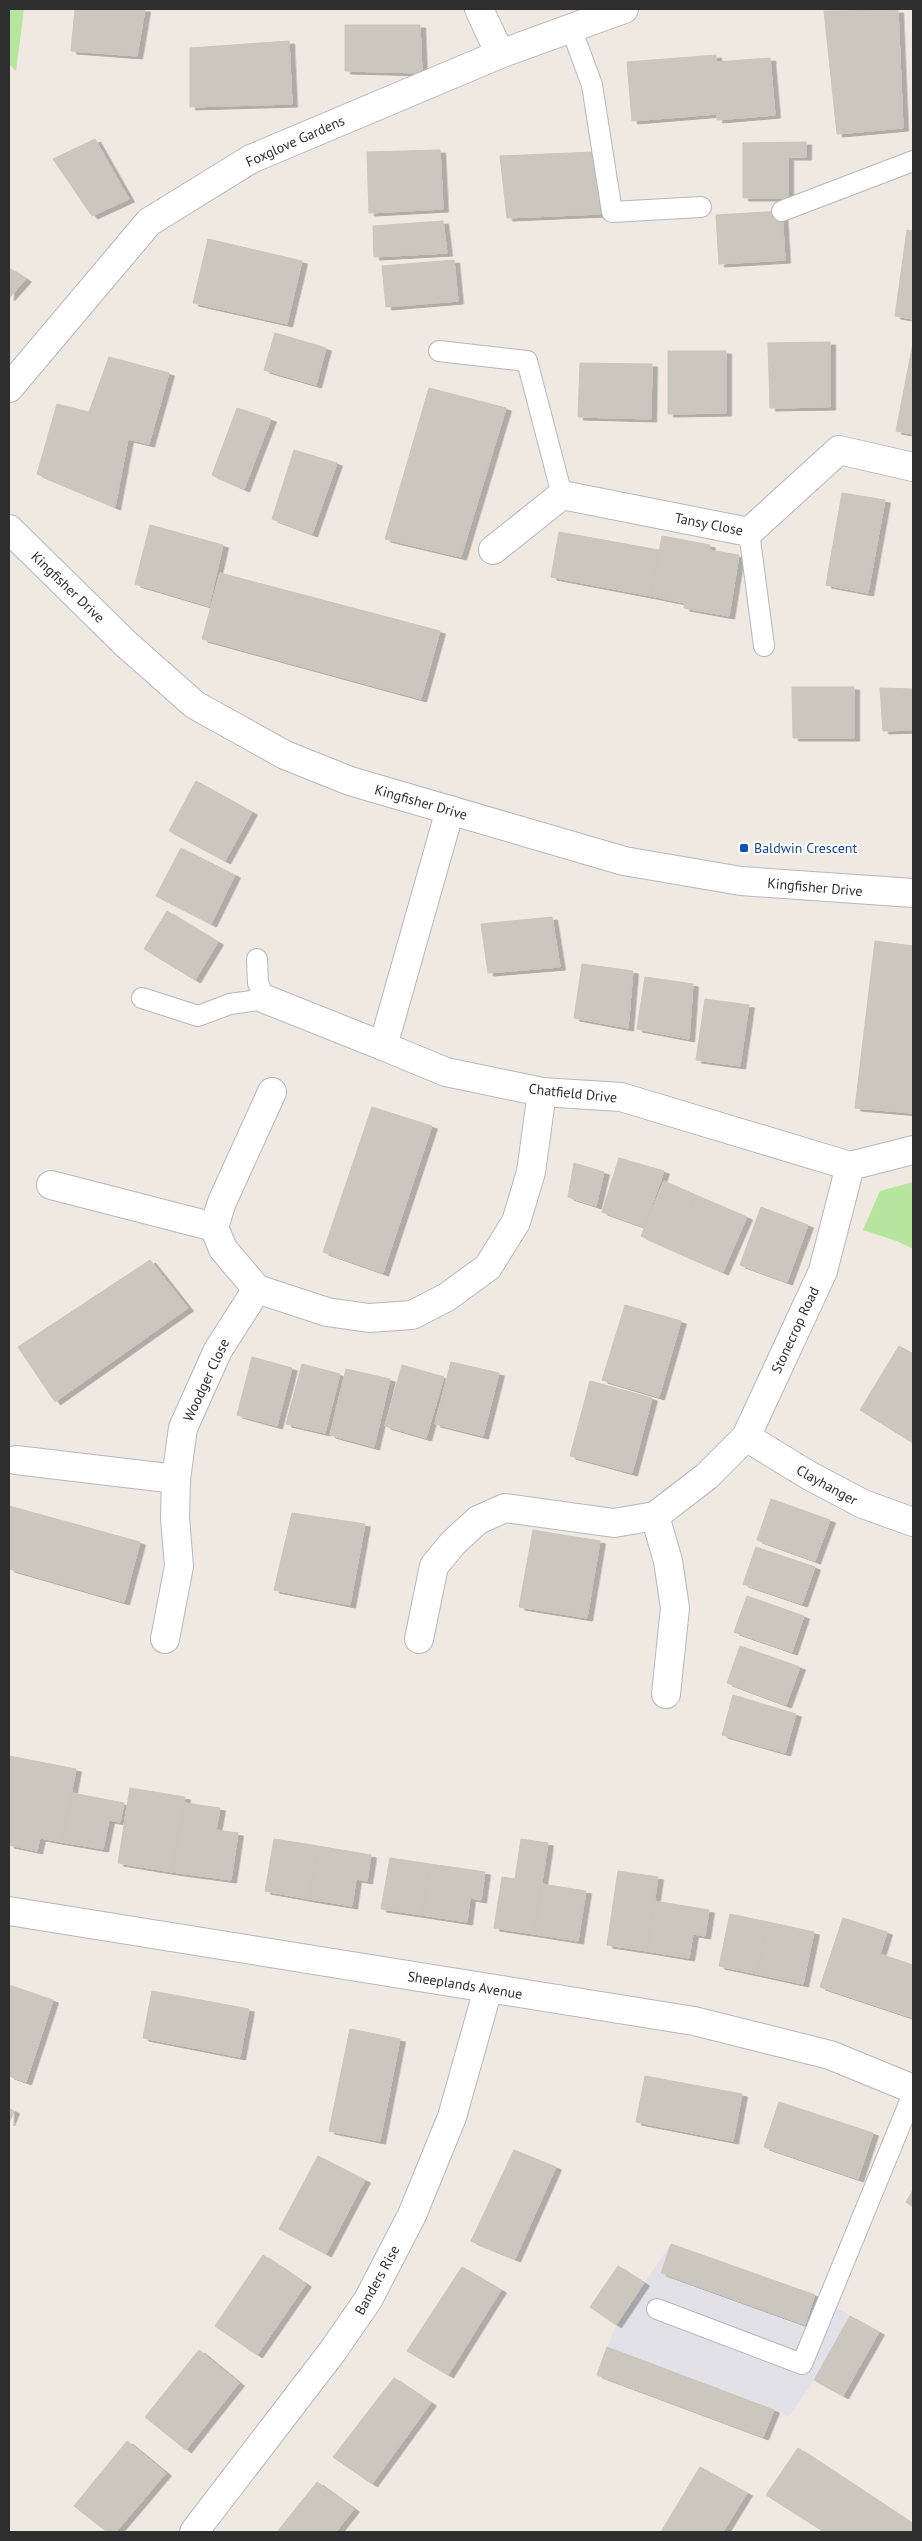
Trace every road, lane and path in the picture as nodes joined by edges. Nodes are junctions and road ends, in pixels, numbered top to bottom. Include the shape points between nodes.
1 (479, 9) edge
2 (624, 9) edge
3 (572, 28) junction
4 (500, 54) junction
5 (913, 161) edge
6 (701, 207) dead end
7 (782, 212) dead end
8 (439, 351) dead end
9 (9, 388) edge
10 (913, 467) edge
11 (562, 495) junction
12 (9, 529) edge
13 (749, 532) junction
14 (493, 550) dead end
15 (764, 646) dead end
16 (450, 810) junction
17 (913, 893) edge
18 (257, 960) dead end
19 (142, 998) dead end
20 (265, 999) junction
21 (383, 1046) junction
22 (272, 1092) dead end
23 (542, 1092) junction
24 (913, 1150) edge
25 (850, 1166) junction
26 (51, 1185) dead end
27 (214, 1227) junction
28 (257, 1289) junction
29 (746, 1437) junction
30 (16, 1460) dead end
31 (176, 1479) junction
32 (655, 1516) junction
33 (913, 1522) edge
34 (165, 1639) dead end
35 (420, 1639) dead end
36 (666, 1694) dead end
37 (9, 1912) edge
38 (488, 1989) junction
39 (913, 2089) edge
40 (913, 2094) edge
41 (657, 2309) dead end
42 (194, 2532) edge

1 - 4 street
2 - 3 street, Foxglove Gardens
3 - 4 street, Foxglove Gardens
3 - 6 lane via 592,85 612,212
4 - 9 street, Foxglove Gardens via 251,159 149,222
5 - 7 lane
8 - 11 lane via 527,361
10 - 13 street, Tansy Close via 839,450
11 - 13 street, Tansy Close
11 - 14 street
12 - 16 street, Kingfisher Drive via 126,644 195,705 285,755 350,781
13 - 15 lane
16 - 17 street, Kingfisher Drive via 624,861 741,881
16 - 21 street
18 - 20 lane via 258,983
19 - 20 lane via 198,1016 230,1004
20 - 21 street, Chatfield Drive
21 - 23 street, Chatfield Drive via 446,1072
22 - 27 street via 222,1202
23 - 25 street, Chatfield Drive via 621,1097
23 - 28 street via 531,1172 516,1222 488,1267 447,1297 412,1315 369,1318 327,1312
24 - 25 street
25 - 29 street, Stonecrop Road via 823,1270
26 - 27 street
27 - 28 street via 223,1249
28 - 31 street, Woodger Close via 218,1350 183,1428
29 - 32 street, Stonecrop Road via 707,1476
29 - 33 street, Clayhanger via 863,1504
30 - 31 street
31 - 34 street, Woodger Close via 179,1566
32 - 35 street, Stonecrop Road via 614,1523 505,1508 478,1520 434,1566
32 - 36 street via 668,1561 675,1608
37 - 38 street, Sheeplands Avenue
38 - 39 street, Sheeplands Avenue via 694,2021 830,2055
38 - 42 street, Banders Rise via 452,2117 412,2215 368,2300
40 - 41 lane via 802,2364

